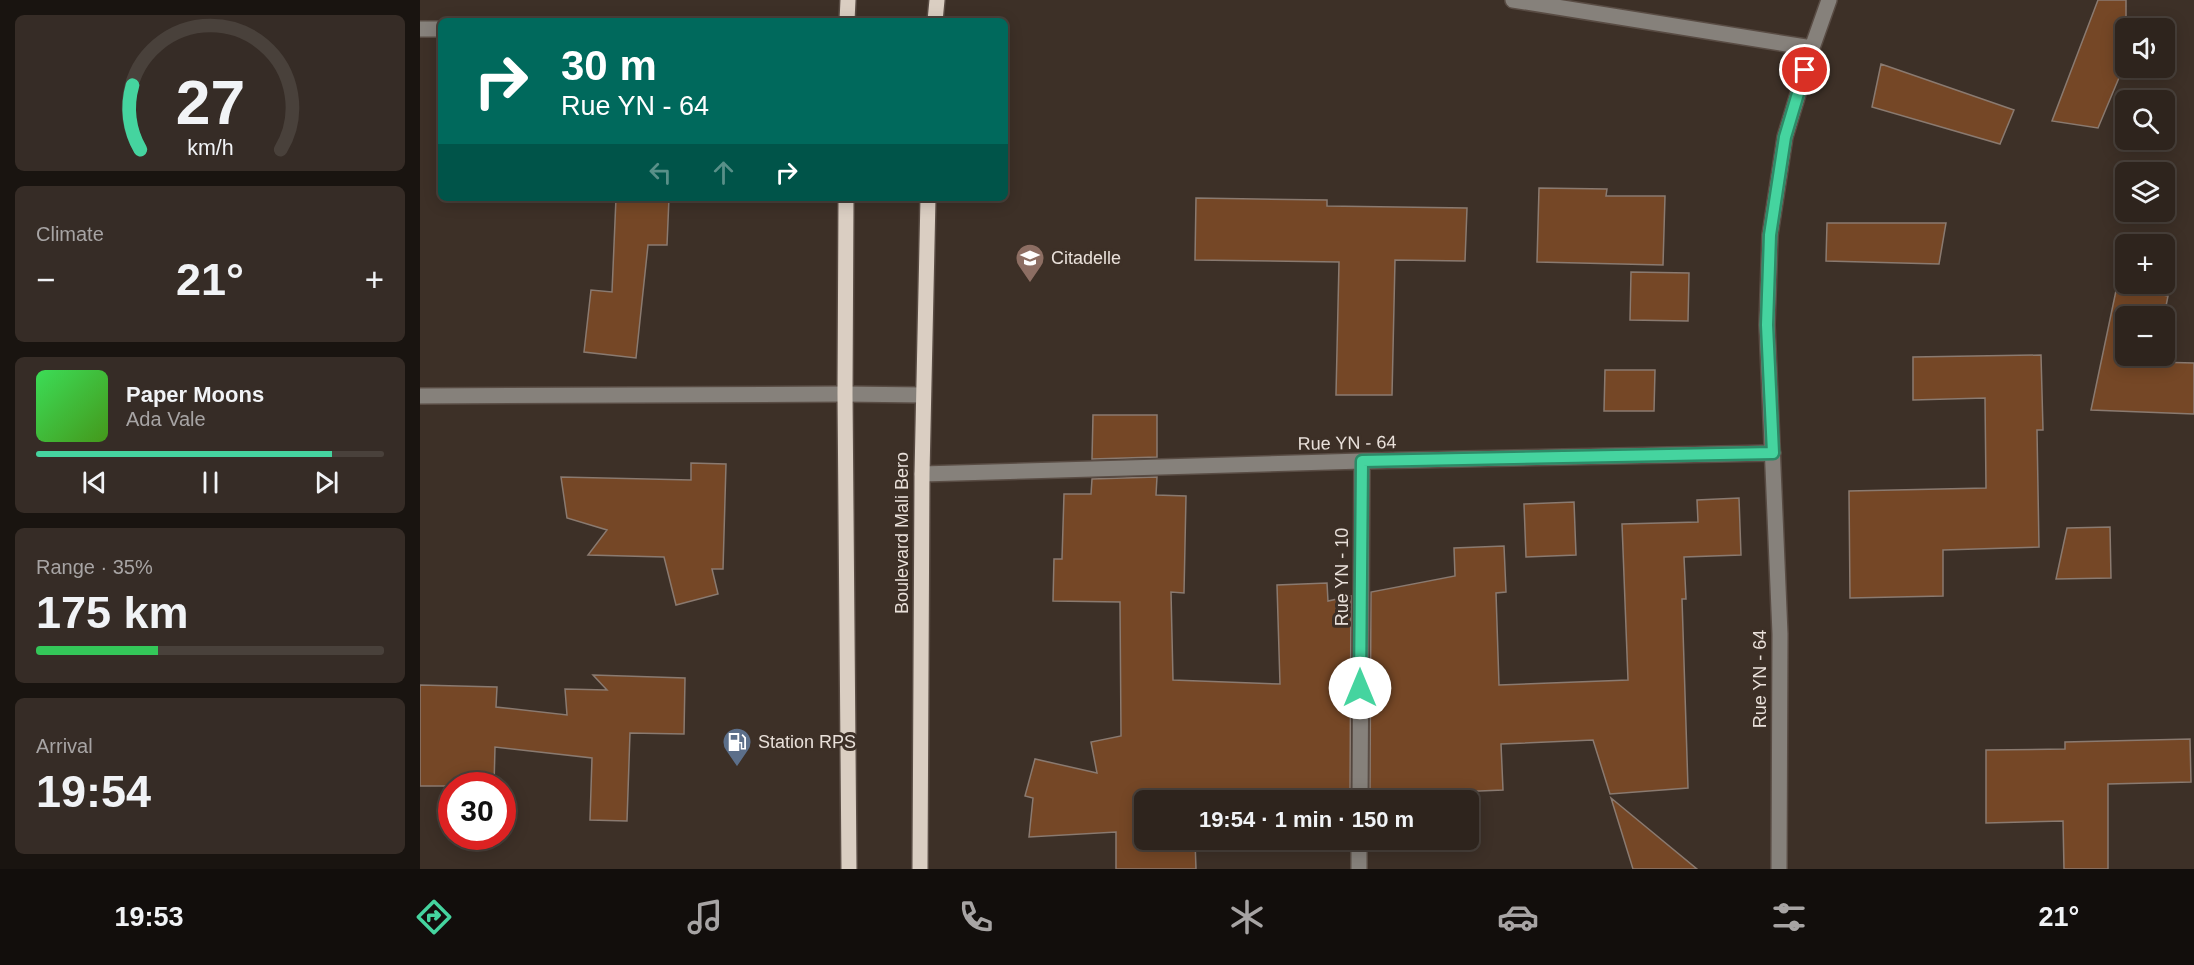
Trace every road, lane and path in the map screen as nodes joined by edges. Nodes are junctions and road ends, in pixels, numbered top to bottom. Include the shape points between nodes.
1 (848, 0) edge
2 (937, 0) edge
3 (1513, 0) edge
4 (1829, 0) edge
5 (847, 18) edge
6 (935, 18) edge
7 (420, 29) edge
8 (438, 29) edge
9 (1812, 48) junction
10 (846, 201) edge
11 (928, 201) edge
12 (845, 394) junction
13 (923, 395) junction
14 (420, 396) edge
15 (1773, 453) junction
16 (1362, 461) junction
17 (922, 474) junction
18 (1360, 790) edge
19 (1359, 850) edge
20 (849, 869) edge
21 (920, 869) edge
22 (1359, 869) edge
23 (1779, 869) edge

1 - 5 main road
2 - 6 main road
3 - 9 street
4 - 9 street, Rue YN - 64
7 - 8 street
9 - 15 street, Rue YN - 64 via 1785,137 1770,235 1767,325
10 - 12 main road
11 - 13 main road, Boulevard Mali Bero
12 - 13 street
12 - 14 street
12 - 20 main road
13 - 17 main road, Boulevard Mali Bero
15 - 16 street, Rue YN - 64
15 - 23 street, Rue YN - 64 via 1780,634
16 - 17 street, Rue YN - 64
16 - 18 street, Rue YN - 10
17 - 21 main road, Boulevard Mali Bero
19 - 22 street

